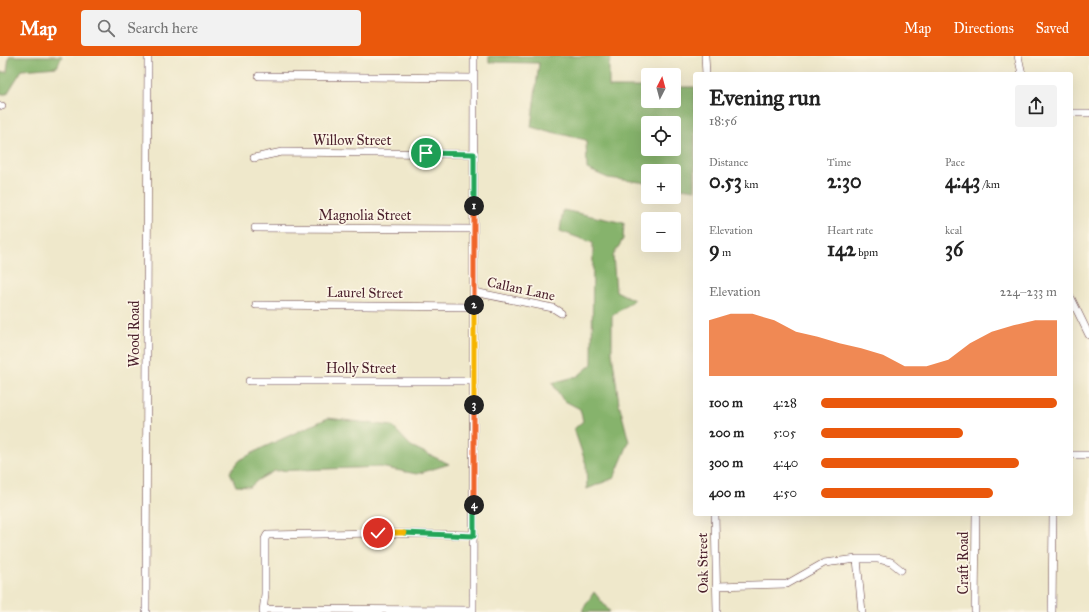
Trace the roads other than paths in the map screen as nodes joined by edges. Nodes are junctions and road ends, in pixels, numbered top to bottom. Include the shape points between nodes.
1 (148, 56) edge
2 (474, 56) edge
3 (705, 56) edge
4 (1018, 56) edge
5 (706, 72) edge
6 (1022, 72) edge
7 (258, 76) dead end
8 (474, 78) junction
9 (1073, 113) edge
10 (1089, 113) edge
11 (474, 154) junction
12 (254, 158) dead end
13 (255, 228) dead end
14 (474, 229) junction
15 (474, 292) junction
16 (1073, 302) edge
17 (256, 305) dead end
18 (474, 307) junction
19 (561, 313) dead end
20 (1089, 335) edge
21 (249, 381) dead end
22 (474, 381) junction
23 (1073, 455) edge
24 (1089, 455) edge
25 (715, 516) edge
26 (976, 516) edge
27 (1053, 516) edge
28 (474, 536) junction
29 (857, 559) junction
30 (901, 570) dead end
31 (716, 586) junction
32 (263, 610) edge
33 (473, 611) edge
34 (146, 612) edge
35 (717, 612) edge
36 (862, 612) edge
37 (975, 612) edge
38 (1052, 612) edge

1 - 34 street, Wood Road
2 - 8 street
3 - 5 street
4 - 6 street
7 - 8 street
8 - 11 street
9 - 10 street
11 - 12 street, Willow Street via 282,152
11 - 14 street
13 - 14 street, Magnolia Street
14 - 15 street
15 - 18 street
15 - 19 street, Callan Lane via 553,308
16 - 20 street
17 - 18 street, Laurel Street
18 - 22 street
21 - 22 street, Holly Street
22 - 28 street
23 - 24 street
25 - 31 street, Oak Street
26 - 37 street, Craft Road
27 - 38 street
28 - 32 street via 378,533 267,535
28 - 33 street
29 - 30 street via 891,562
29 - 31 street via 824,563 787,584
29 - 36 street
31 - 35 street, Oak Street
32 - 33 street

